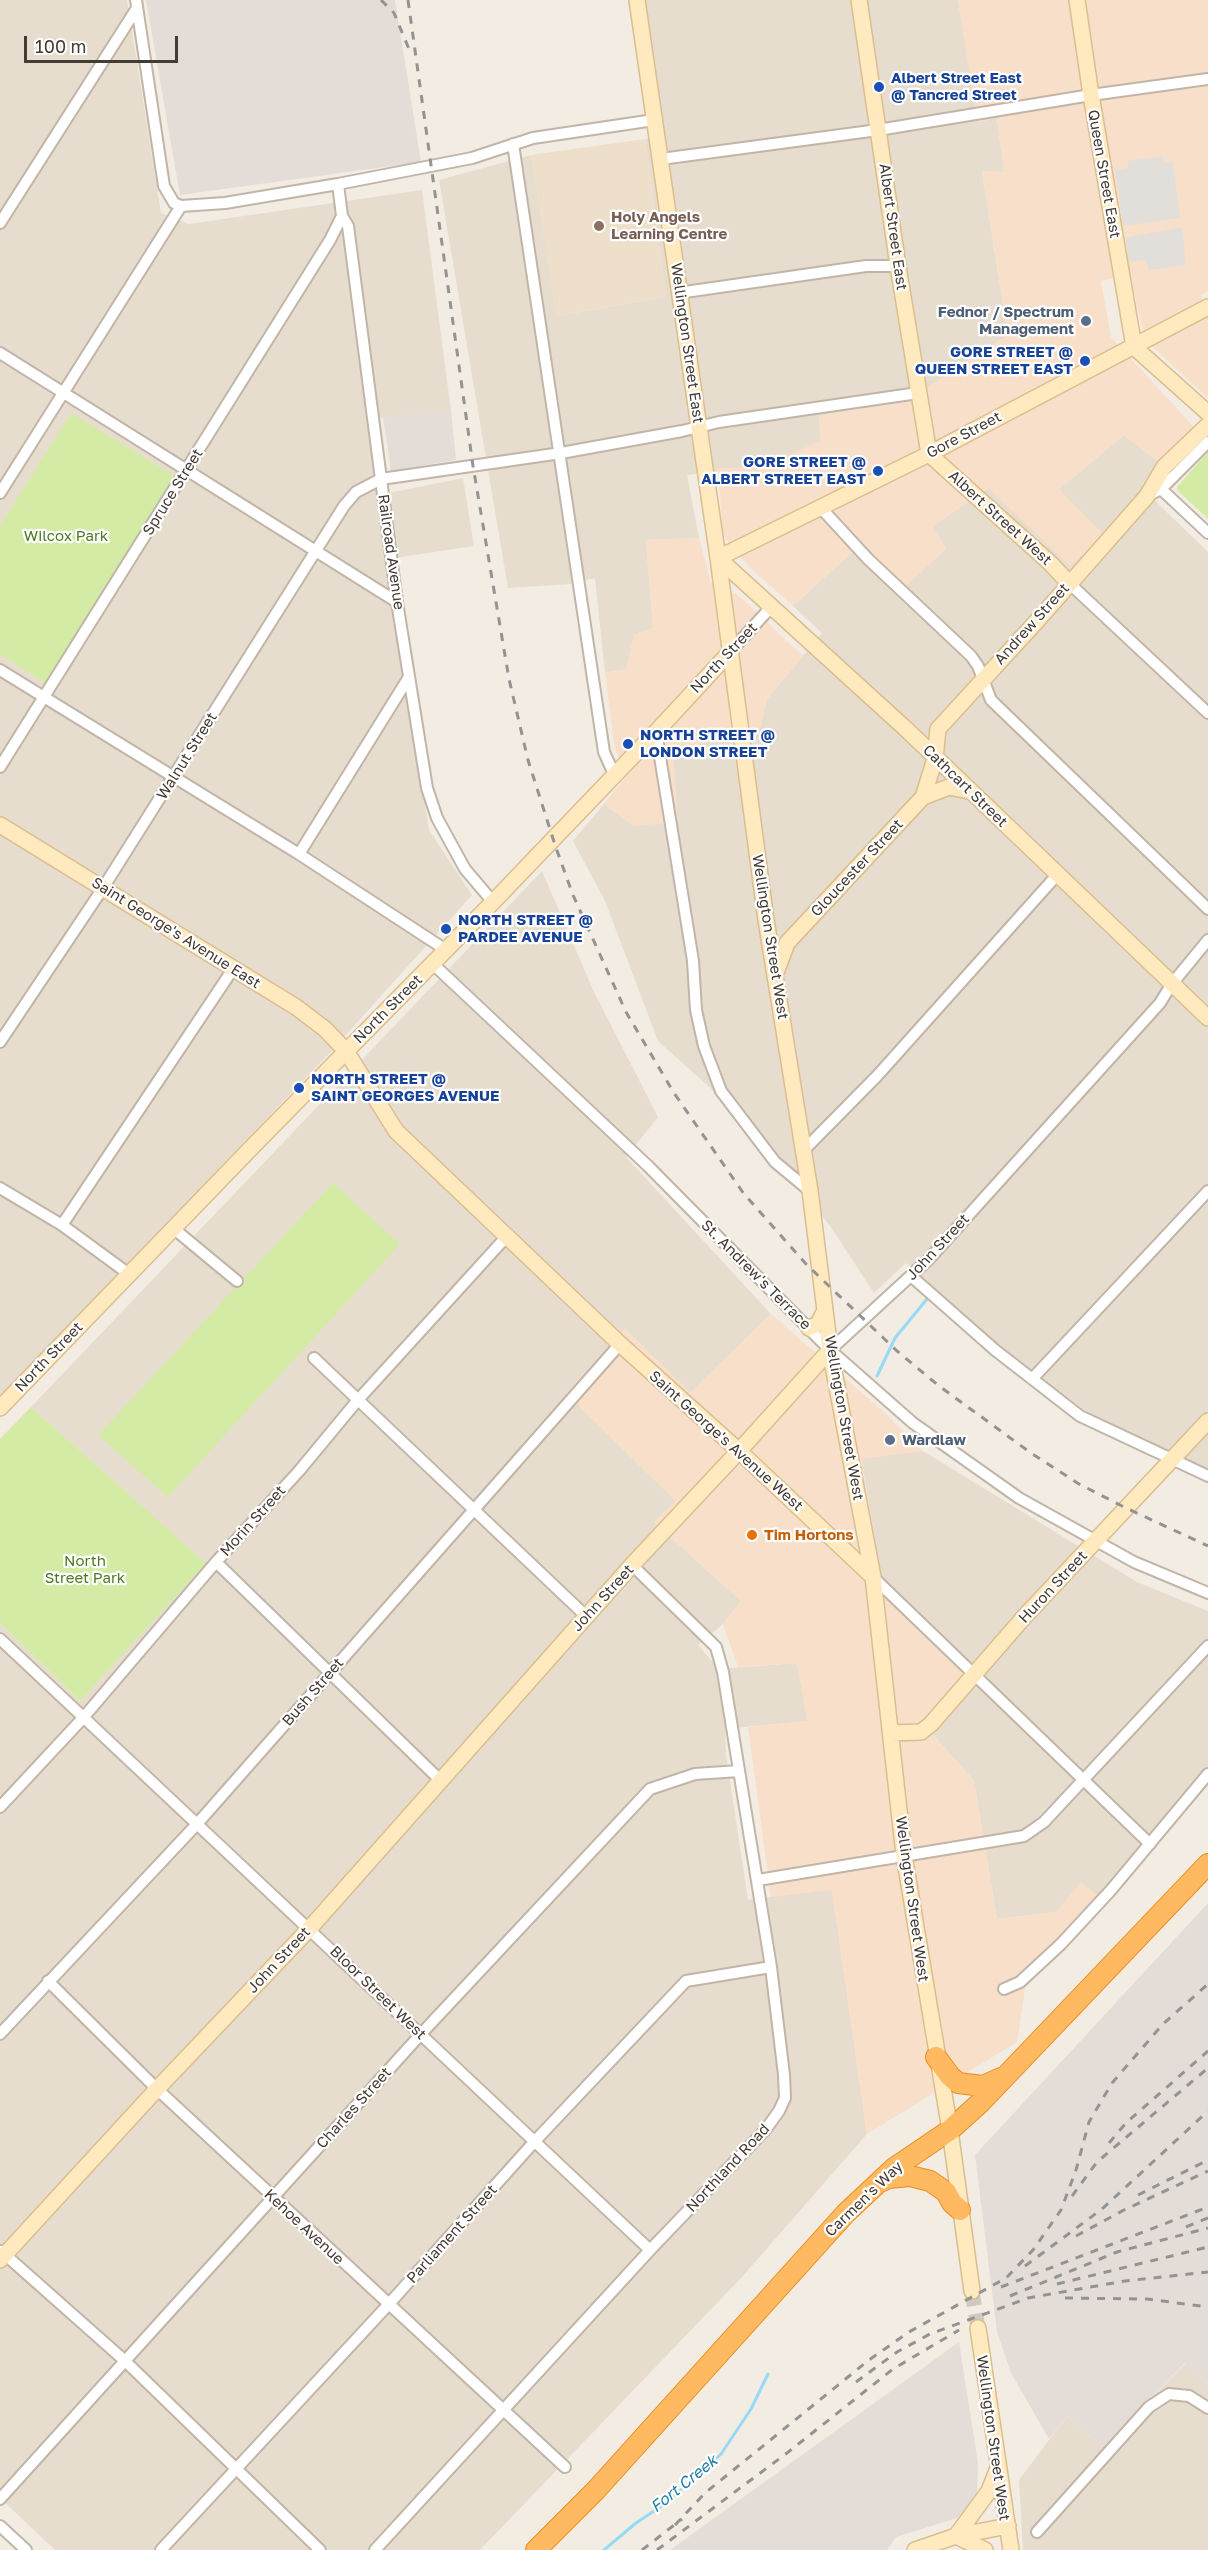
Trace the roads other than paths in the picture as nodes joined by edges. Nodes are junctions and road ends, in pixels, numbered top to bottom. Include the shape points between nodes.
1 (637, 0) edge
2 (859, 0) edge
3 (1077, 0) edge
4 (136, 4) edge
5 (1208, 80) edge
6 (1091, 95) junction
7 (654, 120) junction
8 (878, 130) junction
9 (513, 144) junction
10 (661, 159) junction
11 (338, 184) junction
12 (181, 206) junction
13 (342, 216) junction
14 (0, 223) edge
15 (898, 266) junction
16 (678, 293) junction
17 (1208, 307) edge
18 (1134, 347) junction
19 (0, 353) edge
20 (63, 392) junction
21 (918, 393) junction
22 (1208, 413) edge
23 (1208, 425) edge
24 (699, 426) junction
25 (1208, 442) edge
26 (561, 453) junction
27 (929, 454) junction
28 (186, 470) junction
29 (381, 479) junction
30 (1154, 493) junction
31 (0, 494) edge
32 (821, 508) junction
33 (1208, 533) edge
34 (318, 550) junction
35 (718, 558) junction
36 (1049, 562) junction
37 (1069, 583) junction
38 (397, 602) junction
39 (772, 606) junction
40 (1037, 621) junction
41 (731, 651) junction
42 (0, 670) edge
43 (409, 677) junction
44 (981, 679) junction
45 (44, 699) junction
46 (1208, 712) edge
47 (938, 729) junction
48 (906, 730) junction
49 (656, 732) junction
50 (935, 759) junction
51 (0, 767) edge
52 (614, 774) junction
53 (174, 778) junction
54 (972, 792) junction
55 (923, 797) junction
56 (0, 825) edge
57 (299, 854) junction
58 (1057, 875) junction
59 (104, 888) junction
60 (493, 902) junction
61 (1208, 909) edge
62 (766, 920) junction
63 (796, 933) junction
64 (1208, 940) edge
65 (446, 950) junction
66 (433, 964) junction
67 (233, 969) junction
68 (776, 976) junction
69 (1171, 985) junction
70 (1208, 1018) edge
71 (0, 1042) edge
72 (346, 1051) junction
73 (803, 1151) junction
74 (0, 1188) edge
75 (810, 1191) junction
76 (1208, 1191) edge
77 (62, 1225) junction
78 (173, 1228) junction
79 (507, 1236) junction
80 (129, 1274) junction
81 (911, 1276) junction
82 (237, 1281) dead end
83 (825, 1310) junction
84 (809, 1328) junction
85 (620, 1344) junction
86 (830, 1350) junction
87 (314, 1358) dead end
88 (1032, 1379) junction
89 (357, 1401) junction
90 (0, 1408) edge
91 (1208, 1421) edge
92 (739, 1451) junction
93 (1170, 1459) junction
94 (1208, 1476) edge
95 (473, 1510) junction
96 (1096, 1540) junction
97 (216, 1562) junction
98 (632, 1565) junction
99 (873, 1577) junction
100 (1208, 1593) edge
101 (587, 1617) junction
102 (0, 1640) edge
103 (1208, 1646) edge
104 (329, 1674) junction
105 (975, 1675) junction
106 (83, 1718) junction
107 (891, 1733) junction
108 (739, 1771) junction
109 (1208, 1774) edge
110 (440, 1780) junction
111 (1084, 1780) junction
112 (0, 1807) edge
113 (196, 1824) junction
114 (1150, 1844) junction
115 (904, 1855) junction
116 (1208, 1864) edge
117 (758, 1880) junction
118 (310, 1928) junction
119 (771, 1967) junction
120 (48, 1981) junction
121 (1004, 1989) dead end
122 (0, 2034) edge
123 (421, 2034) junction
124 (936, 2057) junction
125 (1012, 2072) junction
126 (157, 2089) junction
127 (950, 2130) junction
128 (536, 2140) junction
129 (878, 2183) junction
130 (273, 2198) junction
131 (960, 2210) junction
132 (650, 2250) junction
133 (2, 2255) edge
134 (972, 2291) tunnel mouth
135 (388, 2305) junction
136 (978, 2328) tunnel mouth
137 (124, 2360) junction
138 (1208, 2408) edge
139 (503, 2411) junction
140 (999, 2465) junction
141 (237, 2468) junction
142 (565, 2468) dead end
143 (0, 2499) edge
144 (0, 2526) edge
145 (1008, 2526) junction
146 (1037, 2532) dead end
147 (956, 2536) junction
148 (26, 2550) edge
149 (161, 2550) edge
150 (320, 2550) edge
151 (375, 2550) edge
152 (536, 2550) edge
153 (915, 2550) edge
154 (985, 2550) edge
155 (1011, 2550) edge

1 - 7 main road, Wellington Street East
2 - 8 main road, Albert Street East
3 - 6 main road, Queen Street East
4 - 12 street via 164,186 174,203
4 - 14 street
5 - 6 street
6 - 8 street
6 - 18 main road, Queen Street East
7 - 9 street
7 - 10 main road, Wellington Street East
8 - 10 street
8 - 15 main road, Albert Street East
9 - 11 street via 472,158
9 - 26 street
10 - 16 main road, Wellington Street East
11 - 12 street via 225,203
11 - 13 street, Railroad Avenue
12 - 20 street
13 - 28 street, Spruce Street
13 - 29 street, Railroad Avenue via 348,226
15 - 16 street via 866,266
15 - 21 main road, Albert Street East
16 - 24 main road, Wellington Street East
17 - 18 main road, Gore Street
18 - 22 main road
18 - 27 main road, Gore Street
19 - 20 street
20 - 28 street
20 - 31 street
21 - 24 street
21 - 27 main road, Albert Street East
23 - 30 main road, Andrew Street via 1164,467
24 - 26 street
24 - 35 main road, Wellington Street East
25 - 30 street, Andrew Street
26 - 29 street
26 - 52 street via 604,752
27 - 32 main road, Gore Street
27 - 36 main road, Albert Street West
28 - 34 street
28 - 45 street, Spruce Street
29 - 34 street, Walnut Street via 356,492
29 - 38 street, Railroad Avenue
30 - 33 street
30 - 37 main road, Andrew Street
32 - 35 main road, Gore Street
32 - 44 street via 868,559 971,656
34 - 38 street
34 - 53 street, Walnut Street
35 - 39 main road, Cathcart Street
35 - 41 main road, Wellington Street East
36 - 37 main road, Albert Street West
36 - 40 main road via 1055,577 1053,591
37 - 40 main road, Andrew Street
37 - 46 street
38 - 43 street, Railroad Avenue
39 - 41 street, North Street
39 - 48 main road, Cathcart Street
40 - 44 main road, Andrew Street
41 - 49 main road, North Street
41 - 62 main road, Wellington Street West
42 - 45 street
43 - 57 street
43 - 60 street, Railroad Avenue via 427,788 437,818 465,869
44 - 47 main road, Andrew Street
44 - 61 street via 991,700
45 - 51 street, Spruce Street
45 - 53 street
47 - 48 main road via 923,734
47 - 50 main road
48 - 50 main road, Cathcart Street
49 - 52 main road, North Street
49 - 75 street via 704,1046 721,1091 775,1162
50 - 54 main road, Cathcart Street
50 - 55 main road, Gloucester Street
52 - 60 main road, North Street
53 - 57 street
53 - 59 street, Walnut Street
54 - 55 main road via 949,787
54 - 58 main road, Cathcart Street
55 - 63 main road, Gloucester Street
56 - 59 main road, Saint George's Avenue East
57 - 65 street
58 - 69 main road, Cathcart Street
58 - 73 street via 878,1076
59 - 67 main road, Saint George's Avenue East
59 - 71 street, Walnut Street
60 - 65 main road, North Street
62 - 63 main road via 781,933
62 - 68 main road, Wellington Street West
63 - 68 main road, Gloucester Street via 781,954
64 - 69 street, John Street
65 - 66 main road, North Street
66 - 72 main road, North Street
66 - 84 street, St. Andrew's Terrace via 648,1166
67 - 72 main road, Saint George's Avenue East via 296,1007
67 - 77 street
68 - 73 main road, Wellington Street West
69 - 70 main road, Cathcart Street
69 - 81 street, John Street via 1160,1003
72 - 78 main road, North Street
72 - 79 main road, Saint George's Avenue West via 396,1131
73 - 75 main road, Wellington Street West
74 - 77 street
75 - 83 main road, Wellington Street West
76 - 88 street
77 - 80 street
78 - 80 main road, North Street
78 - 82 street
79 - 85 main road, Saint George's Avenue West
79 - 89 street, Morin Street
80 - 90 main road, North Street
81 - 86 street, John Street
81 - 88 street
83 - 84 main road via 818,1324
83 - 86 main road, Wellington Street West
84 - 86 street, St. Andrew's Terrace
85 - 92 main road, Saint George's Avenue West
85 - 95 street, Bush Street
86 - 92 main road, John Street
86 - 96 street, St. Andrew's Terrace via 913,1423 1019,1498
86 - 99 main road, Wellington Street West
87 - 89 street
88 - 93 street via 1080,1416
89 - 95 street
89 - 97 street, Morin Street
91 - 93 main road, Huron Street
92 - 98 main road, John Street
92 - 99 main road, Saint George's Avenue West
93 - 94 street
93 - 96 main road, Huron Street
95 - 101 street
95 - 104 street, Bush Street
96 - 100 street, St. Andrew's Terrace via 1134,1562
96 - 105 main road, Huron Street
97 - 104 street
97 - 106 street, Morin Street
98 - 101 main road, John Street
98 - 108 street, Northland Road via 716,1647
99 - 105 street, Saint George's Avenue West
99 - 107 main road, Wellington Street West
101 - 110 main road, John Street
102 - 106 street, Bloor Street West
103 - 111 street
104 - 110 street
104 - 113 street, Bush Street
105 - 107 main road, Huron Street via 921,1732
105 - 111 street, Saint George's Avenue West
106 - 112 street, Morin Street
106 - 113 street, Bloor Street West
107 - 115 main road, Wellington Street West
108 - 117 street, Northland Road
108 - 123 street, Charles Street via 695,1774 650,1789
109 - 114 street
110 - 118 main road, John Street
111 - 114 street, Saint George's Avenue West
111 - 115 street via 1044,1822 1024,1836
113 - 118 street, Bloor Street West
113 - 120 street, Bush Street
114 - 121 street via 1040,1966
115 - 117 street
115 - 124 main road, Wellington Street West
116 - 125 highway, Carmen's Way
117 - 119 street, Northland Road
118 - 123 street, Bloor Street West
118 - 126 main road, John Street
119 - 128 street, Parliament Street via 686,1981
119 - 132 street, Northland Road via 785,2098 779,2111
120 - 122 street, Bush Street
120 - 126 street, Kehoe Avenue
123 - 128 street, Bloor Street West
123 - 130 street, Charles Street
124 - 125 highway via 958,2083 974,2087 990,2084
124 - 127 main road, Wellington Street West
125 - 127 highway, Carmen's Way
126 - 130 street, Kehoe Avenue
126 - 133 main road, John Street
127 - 129 highway, Carmen's Way
127 - 131 main road, Wellington Street West
128 - 132 street, Bloor Street West
128 - 135 street, Parliament Street
129 - 131 highway via 910,2176 928,2180 946,2192
129 - 152 highway, Carmen's Way via 846,2212 596,2490
130 - 135 street, Kehoe Avenue
130 - 137 street, Charles Street
131 - 134 main road, Wellington Street West
132 - 139 street, Northland Road
133 - 137 street
135 - 139 street, Kehoe Avenue
135 - 141 street, Parliament Street
136 - 140 main road, Wellington Street West
137 - 141 street
137 - 143 street, Charles Street
138 - 146 street via 1189,2396 1169,2394 1149,2406
139 - 142 street, Kehoe Avenue
139 - 151 street, Northland Road
140 - 145 main road, Wellington Street West
140 - 147 main road via 989,2491
141 - 149 street, Parliament Street
141 - 150 street
144 - 148 street
145 - 147 main road, Wellington Street West
145 - 155 main road
147 - 153 main road, Wellington Street West
147 - 154 main road

